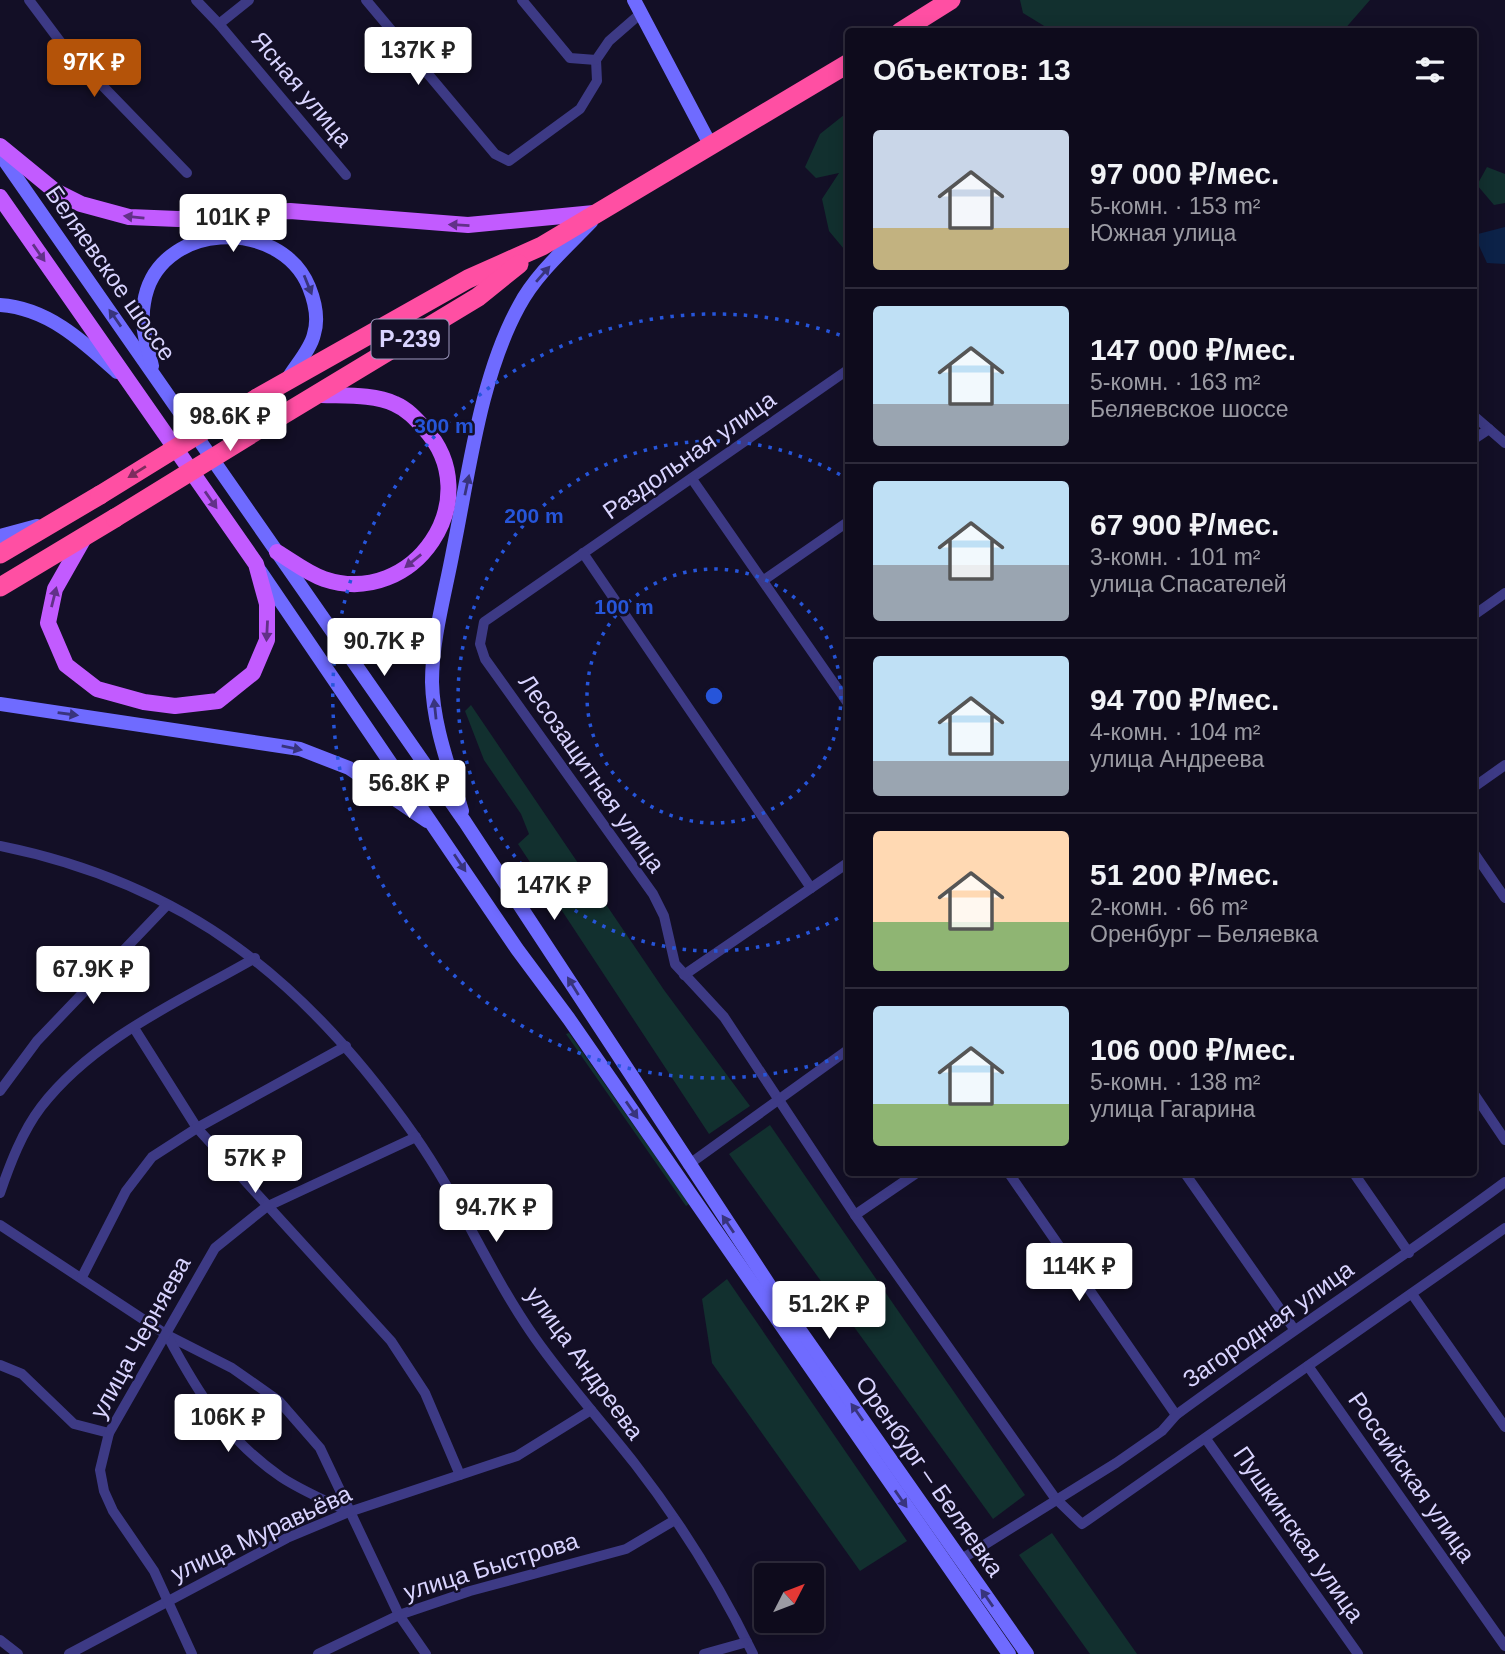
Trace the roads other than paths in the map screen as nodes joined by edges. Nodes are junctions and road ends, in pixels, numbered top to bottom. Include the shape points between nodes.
1 (29, 0) edge
2 (195, 0) edge
3 (249, 0) edge
4 (366, 0) edge
5 (522, 0) edge
6 (634, 0) edge
7 (951, 0) edge
8 (640, 14) junction
9 (219, 24) junction
10 (906, 28) edge
11 (596, 60) junction
12 (845, 64) edge
13 (0, 146) edge
14 (711, 146) junction
15 (0, 154) edge
16 (187, 173) dead end
17 (346, 175) dead end
18 (0, 197) edge
19 (600, 212) junction
20 (542, 246) junction
21 (0, 305) edge
22 (845, 372) edge
23 (153, 374) junction
24 (287, 380) junction
25 (130, 384) junction
26 (321, 395) junction
27 (1477, 418) edge
28 (1489, 429) junction
29 (1477, 437) edge
30 (1505, 443) edge
31 (692, 479) junction
32 (52, 523) junction
33 (845, 524) edge
34 (0, 536) edge
35 (84, 538) junction
36 (277, 551) junction
37 (583, 553) junction
38 (0, 554) edge
39 (256, 564) junction
40 (764, 580) junction
41 (0, 587) edge
42 (1505, 593) edge
43 (1477, 613) edge
44 (484, 622) joint
45 (845, 691) edge
46 (0, 704) edge
47 (1505, 765) edge
48 (1477, 785) edge
49 (465, 822) junction
50 (438, 830) junction
51 (0, 846) edge
52 (1477, 857) edge
53 (845, 865) edge
54 (811, 888) junction
55 (1505, 898) edge
56 (167, 905) junction
57 (255, 957) junction
58 (684, 975) junction
59 (134, 1028) junction
60 (610, 1044) joint
61 (346, 1046) junction
62 (845, 1052) edge
63 (593, 1054) joint
64 (0, 1091) edge
65 (1477, 1098) edge
66 (776, 1100) junction
67 (197, 1128) junction
68 (416, 1138) junction
69 (1505, 1140) edge
70 (688, 1165) junction
71 (912, 1176) edge
72 (1010, 1176) edge
73 (1187, 1176) edge
74 (1356, 1176) edge
75 (1505, 1182) edge
76 (0, 1193) edge
77 (266, 1207) junction
78 (855, 1215) junction
79 (0, 1225) edge
80 (1505, 1228) edge
81 (1409, 1253) junction
82 (82, 1277) junction
83 (1412, 1293) junction
84 (1294, 1329) junction
85 (167, 1335) junction
86 (0, 1365) edge
87 (1308, 1366) junction
88 (590, 1410) junction
89 (1176, 1415) junction
90 (1505, 1427) edge
91 (109, 1433) junction
92 (1206, 1439) junction
93 (460, 1475) junction
94 (1055, 1498) junction
95 (349, 1512) junction
96 (675, 1520) junction
97 (960, 1560) junction
98 (169, 1599) junction
99 (399, 1615) junction
100 (0, 1640) edge
101 (747, 1642) junction
102 (1505, 1646) edge
103 (18, 1654) edge
104 (69, 1654) edge
105 (192, 1654) edge
106 (318, 1654) edge
107 (426, 1654) edge
108 (704, 1654) edge
109 (753, 1654) edge
110 (1009, 1654) edge
111 (1027, 1654) edge
112 (1358, 1654) edge

1 - 16 street via 62,44
2 - 9 street, Ясная улица
3 - 9 street
4 - 11 street via 495,154 509,160 580,109 597,81
5 - 11 street via 570,58
6 - 8 main road
7 - 10 highway
8 - 11 street
8 - 14 main road
9 - 17 street, Ясная улица
12 - 14 highway, Р-239
19 -> 13 main road via 468,225 290,211 178,219 129,217 80,204 55,191
14 - 19 highway, Р-239
23 -> 15 main road, Беляевское шоссе
18 -> 25 main road, Беляевское шоссе
19 - 20 highway, Р-239
49 -> 19 main road via 435,717 432,681 483,412 499,348 519,305
20 - 24 highway, Р-239 via 468,279
20 - 26 highway, Р-239 via 478,297
21 - 25 main road via 40,314 68,330
22 - 31 street, Раздольная улица
23 -> 24 main road via 142,324 152,279 194,243 238,236 263,242 288,256 302,270 316,305 314,335
23 - 36 main road, Беляевское шоссе
24 -> 32 highway, Р-239, bridge
25 -> 39 main road, Беляевское шоссе
26 - 35 highway, Р-239, bridge
26 -> 36 main road via 375,399 395,404 412,416 434,439 447,471 447,508 428,549 389,578 363,583 324,579
27 - 28 street
28 - 29 street
28 - 30 street
31 - 37 street, Раздольная улица
31 - 40 street
32 - 34 main road
32 - 38 highway, Р-239
33 - 40 street
39 -> 35 main road via 267,604 267,640 253,673 218,701 175,706 144,702 97,689 66,665 48,623 55,589
35 - 41 highway, Р-239
36 - 49 main road, Беляевское шоссе
37 - 44 street, Раздольная улица
37 - 54 street
39 - 50 main road, Беляевское шоссе
40 - 45 street
42 - 43 street
44 - 58 street, Лесозащитная улица via 480,644 485,659 653,894 664,916 671,957
46 -> 50 main road via 300,749 349,768
47 - 48 street
60 -> 49 main road, Беляевское шоссе
50 -> 63 main road, Беляевское шоссе
51 - 56 street, улица Андреева via 53,856
52 - 55 street
53 - 54 street
54 - 58 street
56 - 57 street, улица Андреева
56 - 64 street via 37,1041
57 - 59 street
57 - 61 street, улица Андреева
58 - 66 street, Лесозащитная улица via 724,1017
59 - 67 street
59 - 76 street via 86,1060 40,1107 12,1158
60 - 70 main road, Оренбург – Беляевка
61 - 67 street
61 - 68 street, улица Андреева
62 - 66 street
63 -> 110 main road, Оренбург – Беляевка
65 - 69 street
66 - 70 street
66 - 78 street, Лесозащитная улица
67 - 77 street
67 - 82 street via 152,1157 126,1191
68 - 77 street, улица Черняева
68 - 88 street, улица Андреева via 534,1337
97 -> 70 main road, Оренбург – Беляевка
71 - 78 street
72 - 89 street
73 - 84 street
74 - 81 street
75 - 81 street, Загородная улица
77 - 85 street, улица Черняева via 215,1248
77 - 93 street via 391,1341 425,1394
78 - 94 street, Лесозащитная улица
79 - 82 street
80 - 83 street
81 - 84 street, Загородная улица
82 - 85 street
83 - 87 street
83 - 90 street
84 - 89 street, Загородная улица
85 - 91 street, улица Черняева
85 - 95 street via 200,1396 235,1440 282,1478
85 - 95 street via 232,1368 279,1401 320,1448
86 - 91 street via 22,1374 74,1424
87 - 92 street
87 - 102 street, Российская улица
88 - 93 street, улица Муравьёва via 517,1456
88 - 96 street, улица Андреева
89 - 94 street, Загородная улица via 1162,1431 1116,1463
91 - 98 street, улица Черняева via 100,1470 104,1491
92 - 94 street, Лесозащитная улица via 1082,1524
92 - 112 street, Пушкинская улица
93 - 95 street, улица Муравьёва
94 - 97 street, Загородная улица
95 - 98 street, улица Муравьёва via 287,1538
95 - 99 street
96 - 99 street, улица Быстрова via 625,1549
96 - 101 street, улица Андреева
111 -> 97 main road, Оренбург – Беляевка
98 - 104 street, улица Муравьёва
98 - 105 street, улица Черняева
99 - 106 street, улица Быстрова
99 - 107 street
100 - 103 street
101 - 108 street
101 - 109 street, улица Андреева

